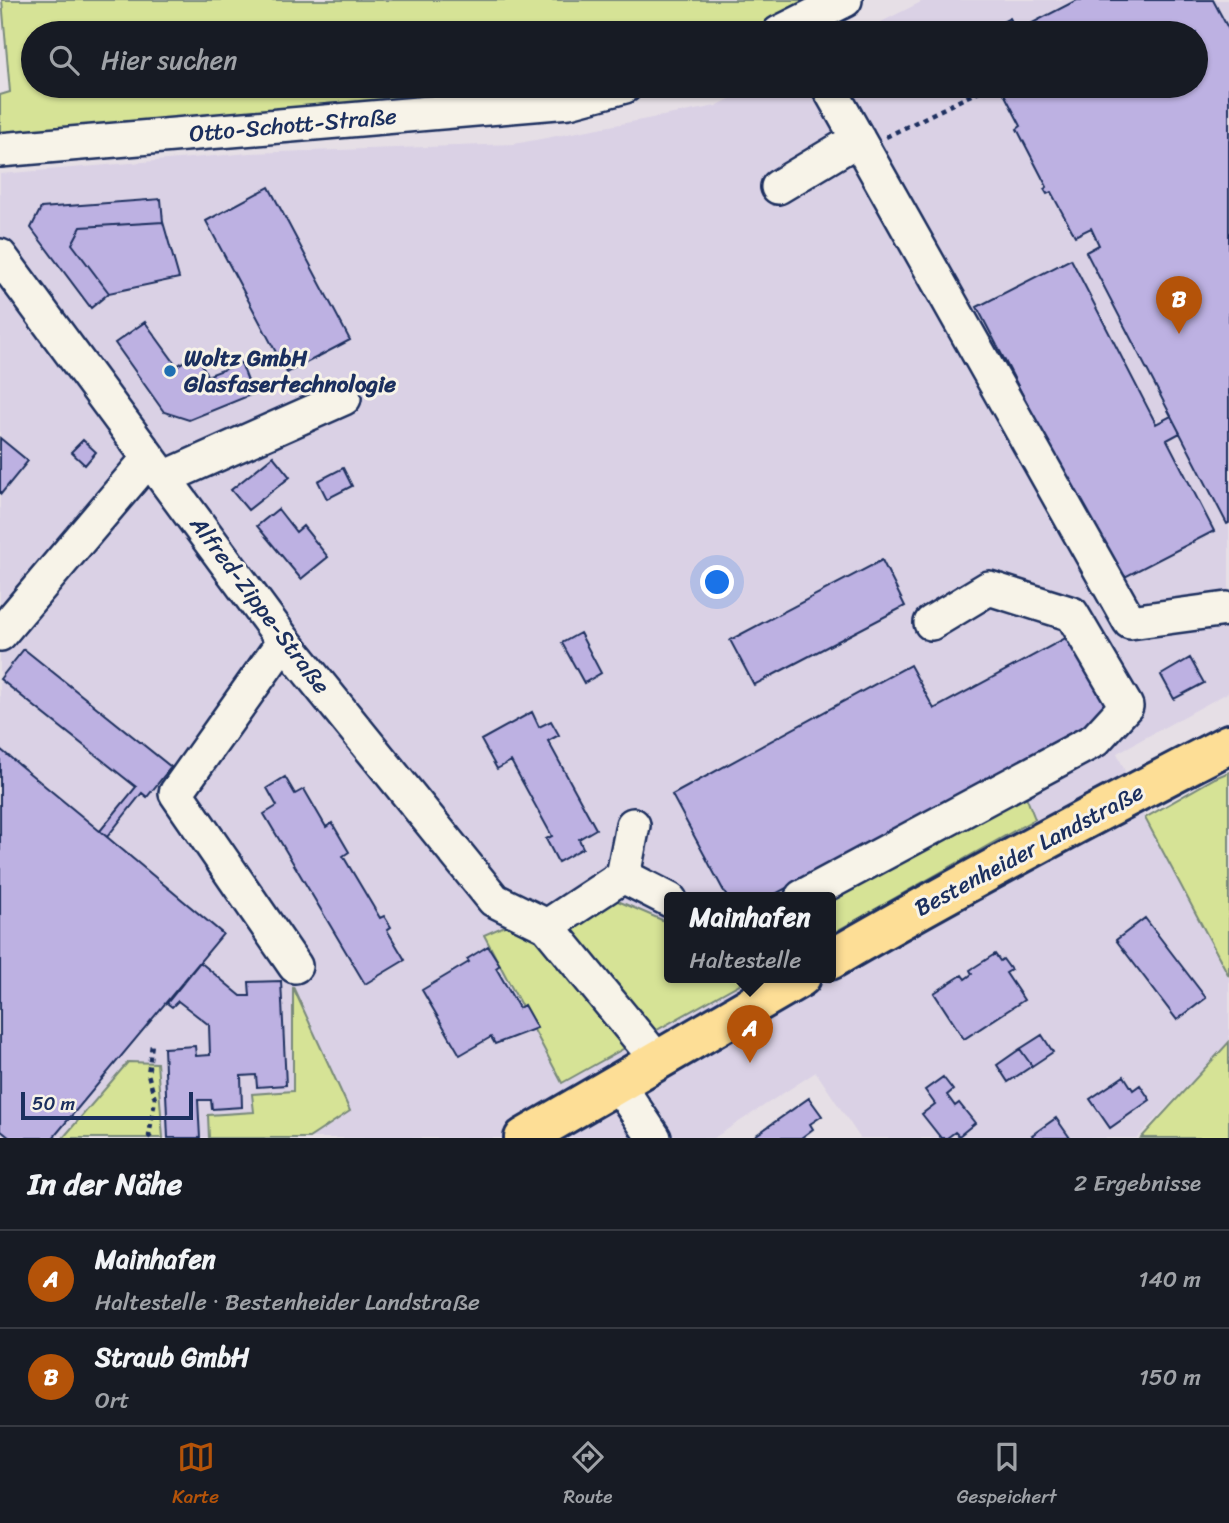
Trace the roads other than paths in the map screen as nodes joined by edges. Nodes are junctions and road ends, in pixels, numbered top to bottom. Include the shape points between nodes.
1 (845, 0) edge
2 (808, 21) edge
3 (580, 98) edge
4 (835, 98) edge
5 (861, 144) junction
6 (0, 150) edge
7 (778, 187) dead end
8 (1, 259) edge
9 (344, 398) dead end
10 (157, 468) junction
11 (1227, 609) dead end
12 (931, 623) dead end
13 (0, 634) edge
14 (284, 641) junction
15 (1229, 744) edge
16 (633, 825) dead end
17 (623, 876) junction
18 (811, 892) edge
19 (664, 897) edge
20 (547, 926) junction
21 (836, 957) edge
22 (295, 966) dead end
23 (791, 983) edge
24 (658, 1061) junction
25 (618, 1084) junction
26 (524, 1138) edge
27 (654, 1138) edge

1 - 2 street
3 - 6 street, Otto-Schott-Straße
4 - 5 street
5 - 7 street
5 - 11 street via 1130,622
8 - 10 street, Alfred-Zippe-Straße
9 - 10 street
10 - 13 street
10 - 14 street, Alfred-Zippe-Straße
12 - 18 street via 989,588 1072,614 1126,706 1095,740
14 - 20 street, Alfred-Zippe-Straße via 494,900
14 - 22 street via 176,793
15 - 21 main road, Bestenheider Landstraße
16 - 17 street
17 - 19 street
17 - 20 street
20 - 24 street
23 - 24 main road
24 - 25 main road
25 - 26 main road
25 - 27 street

